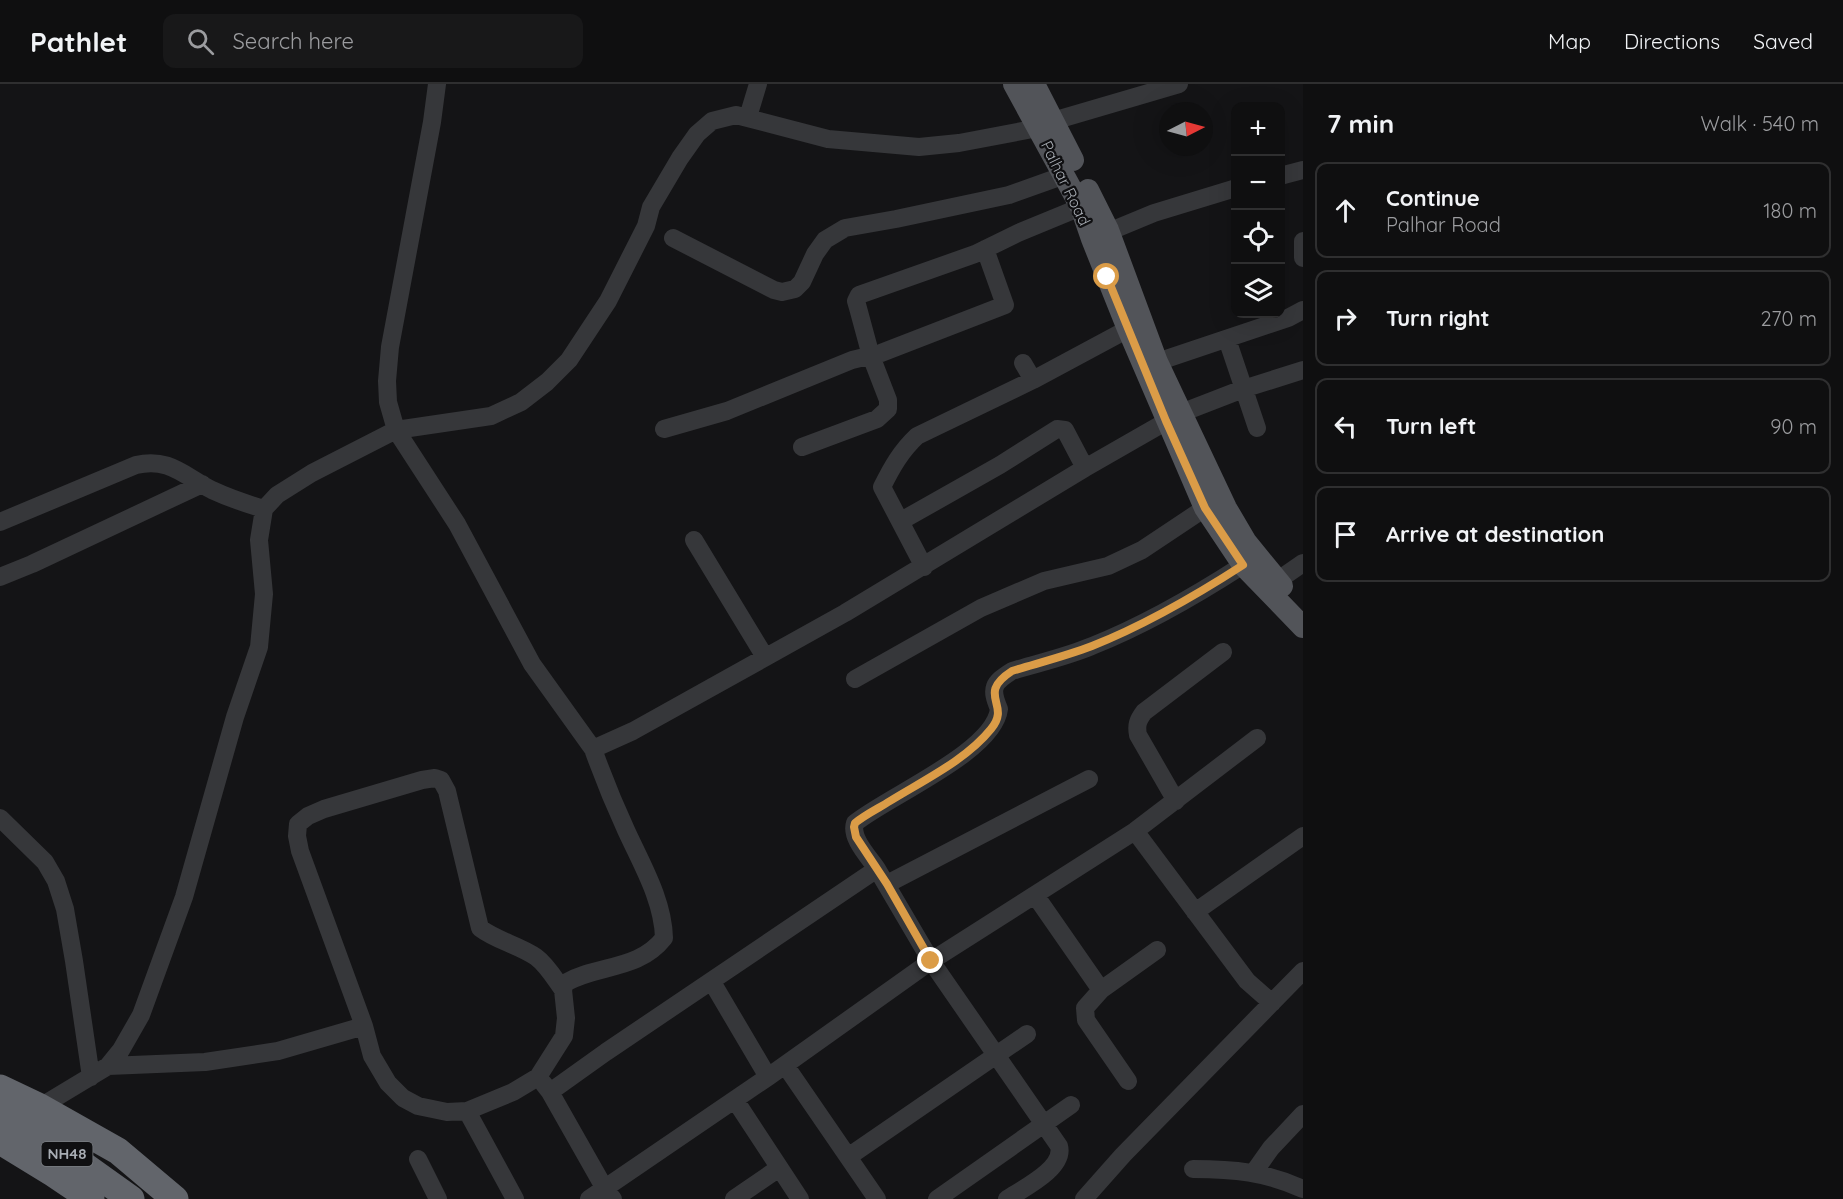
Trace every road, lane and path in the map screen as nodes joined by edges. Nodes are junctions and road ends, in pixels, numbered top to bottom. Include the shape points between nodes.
1 (436, 84) edge
2 (759, 84) edge
3 (1014, 84) edge
4 (1034, 84) edge
5 (1179, 84) edge
6 (748, 117) junction
7 (1045, 124) junction
8 (1303, 170) edge
9 (1065, 175) junction
10 (1285, 175) edge
11 (1231, 190) edge
12 (1081, 207) junction
13 (1100, 235) junction
14 (673, 238) dead end
15 (1303, 242) edge
16 (986, 249) junction
17 (1303, 258) edge
18 (1303, 310) edge
19 (1128, 329) junction
20 (1227, 339) junction
21 (871, 356) junction
22 (1158, 362) junction
23 (1023, 363) dead end
24 (1303, 370) edge
25 (1033, 380) junction
26 (1243, 389) junction
27 (1182, 413) junction
28 (1257, 428) dead end
29 (664, 429) dead end
30 (396, 430) junction
31 (802, 447) dead end
32 (1085, 468) junction
33 (202, 484) junction
34 (1214, 504) junction
35 (264, 509) junction
36 (901, 521) junction
37 (0, 522) edge
38 (694, 540) dead end
39 (1303, 563) edge
40 (1243, 565) junction
41 (924, 567) junction
42 (0, 577) edge
43 (1273, 587) junction
44 (1303, 605) edge
45 (1303, 627) edge
46 (1223, 652) dead end
47 (765, 657) junction
48 (855, 680) dead end
49 (1257, 738) dead end
50 (592, 749) junction
51 (1089, 779) dead end
52 (1176, 801) junction
53 (0, 818) edge
54 (1135, 831) junction
55 (1303, 836) edge
56 (882, 877) junction
57 (1035, 895) junction
58 (1195, 912) junction
59 (1157, 950) dead end
60 (931, 961) junction
61 (1303, 971) edge
62 (711, 982) junction
63 (563, 990) junction
64 (1101, 990) junction
65 (1272, 1003) junction
66 (364, 1026) junction
67 (1027, 1034) dead end
68 (997, 1057) junction
69 (784, 1065) junction
70 (108, 1066) junction
71 (91, 1077) junction
72 (538, 1077) junction
73 (768, 1077) junction
74 (1128, 1081) dead end
75 (0, 1088) edge
76 (550, 1092) junction
77 (735, 1100) junction
78 (1071, 1105) dead end
79 (40, 1107) junction
80 (467, 1111) junction
81 (0, 1114) edge
82 (1303, 1114) edge
83 (1044, 1124) junction
84 (0, 1141) edge
85 (848, 1157) junction
86 (418, 1159) dead end
87 (0, 1161) edge
88 (779, 1168) junction
89 (1193, 1169) dead end
90 (1254, 1172) junction
91 (1303, 1189) edge
92 (602, 1196) edge
93 (65, 1199) edge
94 (90, 1199) edge
95 (131, 1199) edge
96 (175, 1199) edge
97 (438, 1199) edge
98 (515, 1199) edge
99 (735, 1199) edge
100 (800, 1199) edge
101 (877, 1199) edge
102 (937, 1199) edge
103 (1007, 1199) edge
104 (1084, 1199) edge

1 - 30 street via 390,347 388,402
2 - 6 street
3 - 7 main road, Palhar Road
4 - 7 main road, Palhar Road
5 - 7 street
6 - 7 street via 828,139 920,147 959,143
6 - 30 street via 736,115 712,121 697,134 651,207 608,301 569,360 547,382 521,402 491,416
7 - 9 main road, Palhar Road
7 - 13 main road, Palhar Road
8 - 10 street
9 - 12 main road, Palhar Road
9 - 14 street via 1009,195 845,228 825,240 802,282 789,292 774,290
11 - 13 street via 1154,213
12 - 13 main road, Palhar Road
12 - 16 street
13 - 19 main road, Palhar Road
13 - 22 main road, Palhar Road
15 - 17 street
16 - 21 street via 859,295 856,301
16 - 21 street via 1005,305
18 - 20 street
19 - 25 street
19 - 27 main road, Palhar Road
20 - 22 street
20 - 26 street
21 - 29 street via 852,360 727,411
21 - 31 street via 888,409 877,419
22 - 27 main road, Palhar Road
23 - 25 street
24 - 26 street
25 - 36 street via 917,436 907,445 882,487
26 - 27 street
26 - 28 street
27 - 32 street
27 - 34 main road, Palhar Road
30 - 35 street via 312,472 277,495
30 - 50 street via 457,524 532,664
32 - 36 street via 1065,430 1057,429
32 - 41 street
33 - 35 street
33 - 37 street via 167,465 149,461
33 - 42 street
34 - 40 main road, Palhar Road
34 - 43 main road, Palhar Road via 1246,542
34 - 48 street via 1142,550 1108,566 1044,581 981,608
35 - 70 street via 259,540 264,594 259,647 184,897 141,1015
36 - 41 street
38 - 47 street
39 - 43 street
40 - 43 main road, Palhar Road
40 - 56 street via 1172,609 1113,637 1004,676 994,689 999,710 993,728 973,747 855,823 856,837
41 - 47 street
43 - 44 main road, Palhar Road
43 - 45 main road, Palhar Road
46 - 52 street via 1144,712 1136,727
47 - 50 street via 633,731
49 - 52 street
50 - 63 street via 654,890 664,922 664,938 654,951 631,962 575,977 565,983
51 - 56 street
52 - 54 street
53 - 71 street via 45,862 56,881 65,909
54 - 57 street
54 - 58 street
55 - 58 street
56 - 60 street
56 - 62 street
57 - 60 street
57 - 64 street
58 - 65 street via 1247,981
59 - 64 street
60 - 68 street
60 - 69 street
61 - 65 street
62 - 73 street
62 - 76 street
63 - 66 street via 535,956 480,928 447,791 441,780 422,780 324,809 298,824 300,851
63 - 72 street via 564,1036
64 - 74 street via 1085,1008 1086,1020
65 - 104 street
66 - 70 street via 267,1052 205,1062
66 - 80 street via 372,1056 388,1083 403,1098 418,1106 447,1112
67 - 68 street
68 - 83 street
68 - 85 street
69 - 73 street
69 - 85 street
70 - 71 street
71 - 79 street
72 - 76 street
72 - 80 street
73 - 77 street
75 - 79 highway
76 - 92 street
77 - 88 street
77 - 92 street
78 - 83 street
79 - 96 highway via 118,1151
80 - 98 street
81 - 95 highway, NH48 via 61,1149
82 - 90 street
83 - 102 street
83 - 103 street via 1059,1146 1057,1163
84 - 94 highway, NH48
85 - 101 street
86 - 97 street
87 - 93 highway
88 - 99 street
88 - 100 street
89 - 90 street
90 - 91 street

